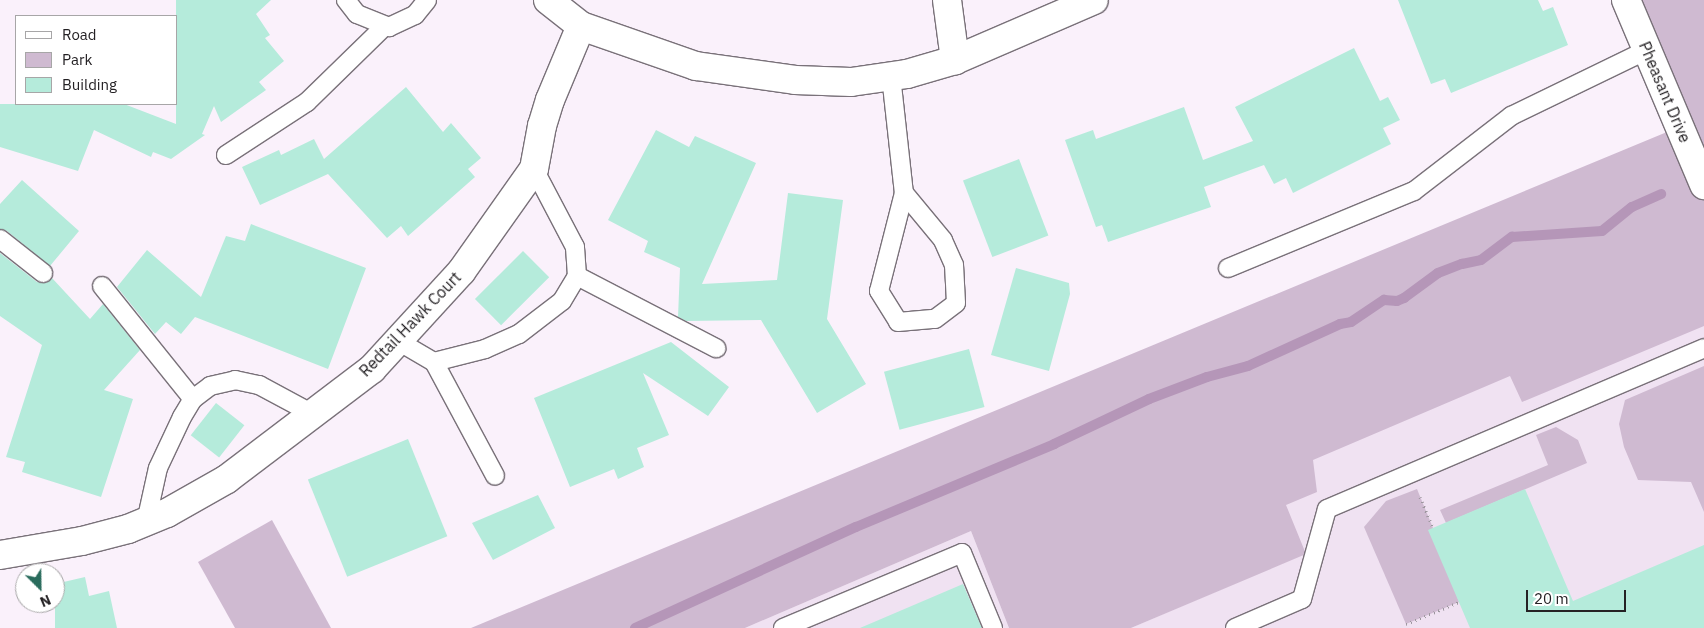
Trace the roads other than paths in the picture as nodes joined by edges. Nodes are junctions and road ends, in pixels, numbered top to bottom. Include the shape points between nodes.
1 (346, 0) edge
2 (427, 0) edge
3 (947, 0) edge
4 (1094, 0) edge
5 (1626, 0) edge
6 (554, 2) edge
7 (385, 26) junction
8 (582, 26) junction
9 (1647, 50) junction
10 (955, 60) junction
11 (891, 76) junction
12 (226, 155) dead end
13 (534, 169) junction
14 (1704, 184) edge
15 (904, 193) junction
16 (0, 239) edge
17 (1228, 268) dead end
18 (43, 273) dead end
19 (577, 276) junction
20 (102, 286) dead end
21 (398, 340) junction
22 (716, 348) dead end
23 (1704, 348) edge
24 (434, 362) junction
25 (193, 399) junction
26 (312, 414) junction
27 (495, 476) dead end
28 (146, 522) junction
29 (0, 554) edge
30 (783, 628) edge
31 (993, 628) edge
32 (1235, 628) edge

1 - 7 lane via 358,14
2 - 7 lane via 415,15 389,28
3 - 10 street
4 - 10 street
5 - 9 street, Pheasant Drive
6 - 8 street
7 - 12 lane via 307,102
8 - 11 street via 696,66 822,82 851,82
8 - 13 street, Redtail Hawk Court via 550,100
9 - 14 street, Pheasant Drive
9 - 17 lane via 1511,116 1414,191
10 - 11 street
11 - 15 lane
13 - 19 lane via 575,247
13 - 21 street, Redtail Hawk Court via 461,272
15 - 15 lane via 943,240 954,265 956,303 935,319 898,322 879,290
16 - 18 lane
19 - 22 lane
19 - 24 lane via 562,301 519,334 485,349
20 - 25 lane
21 - 24 lane
21 - 26 street, Redtail Hawk Court via 372,369
23 - 32 lane via 1327,508 1302,599
24 - 27 lane
25 - 26 lane via 210,386 235,380 260,385
25 - 28 lane via 158,468
26 - 28 street, Redtail Hawk Court via 227,479
28 - 29 street, Redtail Hawk Court via 82,541
30 - 31 lane via 962,553

